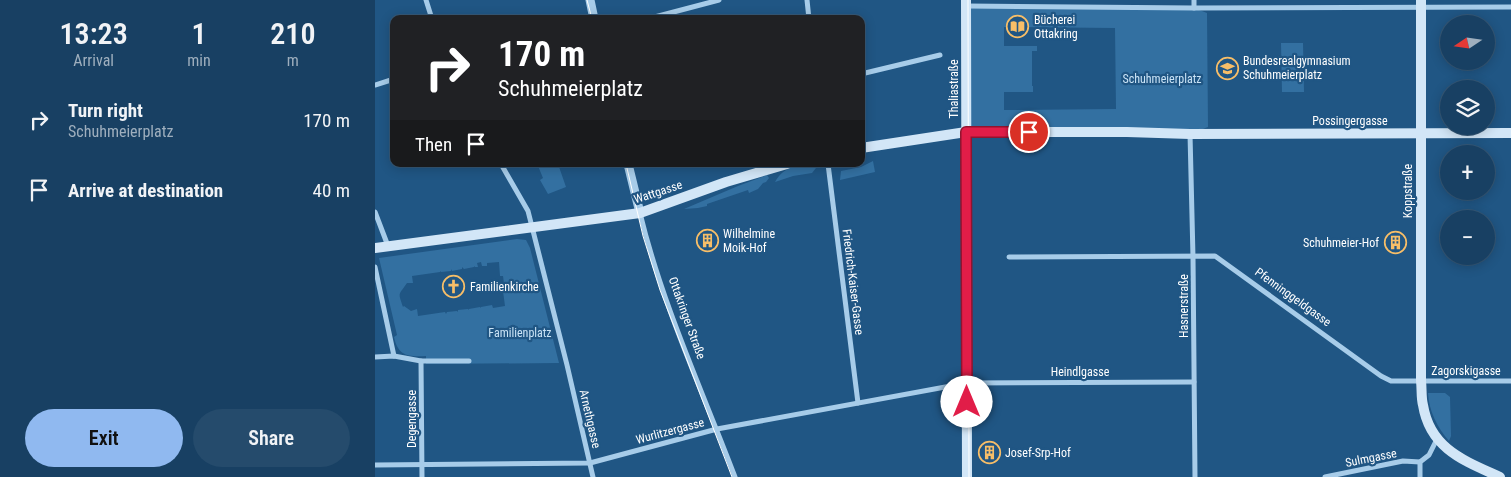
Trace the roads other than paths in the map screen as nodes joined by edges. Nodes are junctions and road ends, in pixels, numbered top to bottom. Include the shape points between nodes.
1 (426, 0) edge
2 (590, 0) edge
3 (719, 0) edge
4 (807, 0) edge
5 (1194, 0) edge
6 (966, 3) edge
7 (1421, 3) edge
8 (1511, 7) edge
9 (1194, 8) junction
10 (431, 15) edge
11 (593, 15) edge
12 (662, 15) edge
13 (809, 15) edge
14 (940, 55) dead end
15 (865, 73) edge
16 (390, 80) edge
17 (375, 85) edge
18 (966, 132) junction
19 (1511, 133) edge
20 (1190, 134) junction
21 (1421, 134) junction
22 (865, 147) edge
23 (503, 167) edge
24 (629, 167) edge
25 (777, 167) edge
26 (828, 167) edge
27 (375, 212) edge
28 (640, 213) junction
29 (532, 226) junction
30 (388, 246) junction
31 (375, 248) edge
32 (1193, 257) junction
33 (1009, 258) dead end
34 (375, 267) edge
35 (395, 356) junction
36 (375, 357) edge
37 (421, 361) junction
38 (469, 361) dead end
39 (1421, 381) junction
40 (1511, 381) edge
41 (1194, 382) junction
42 (967, 383) junction
43 (858, 403) junction
44 (717, 429) junction
45 (1437, 439) junction
46 (590, 462) junction
47 (1420, 462) junction
48 (422, 464) junction
49 (375, 465) edge
50 (422, 477) edge
51 (593, 477) edge
52 (735, 477) edge
53 (967, 477) edge
54 (1195, 477) edge
55 (1325, 477) edge
56 (1421, 477) edge
57 (1500, 477) edge

1 - 10 street
2 - 11 street
3 - 12 street
4 - 13 street
5 - 9 street
6 - 9 street
6 - 18 main road, Thaliastraße
7 - 8 street
7 - 9 street
7 - 21 main road, Koppstraße
14 - 15 street
16 - 17 street
18 - 20 main road
18 - 22 main road
18 - 42 main road, Thaliastraße
19 - 21 main road, Possingergasse
20 - 21 main road, Possingergasse
20 - 32 street, Hasnerstraße
21 - 39 main road, Koppstraße
23 - 29 street via 528,211
24 - 28 street, Ottakringer Straße
25 - 28 main road, Wattgasse
26 - 43 street, Friedrich-Kaiser-Gasse
27 - 30 street
28 - 29 main road, Wattgasse
28 - 44 street, Ottakringer Straße via 675,325
29 - 30 main road
29 - 46 street, Arnethgasse
30 - 31 main road
32 - 33 street, Pfenninggeldgasse
32 - 39 street, Pfenninggeldgasse via 1215,256 1381,376 1391,381
32 - 41 street, Hasnerstraße
34 - 35 street
35 - 36 street
35 - 37 street
37 - 38 street
37 - 48 street, Degengasse
39 - 40 street, Zagorskigasse
39 - 45 main road via 1423,406
41 - 42 street, Heindlgasse
41 - 54 street, Hasnerstraße
42 - 43 street, Wurlitzergasse
42 - 53 main road, Thaliastraße
43 - 44 street, Wurlitzergasse
44 - 46 street, Wurlitzergasse
44 - 52 street, Ottakringer Straße
45 - 47 street via 1429,455
45 - 57 main road via 1467,462
46 - 48 street, Wurlitzergasse
46 - 51 street, Arnethgasse
47 - 55 street, Sulmgasse via 1403,461
47 - 56 street
48 - 49 street, Wurlitzergasse
48 - 50 street, Degengasse

